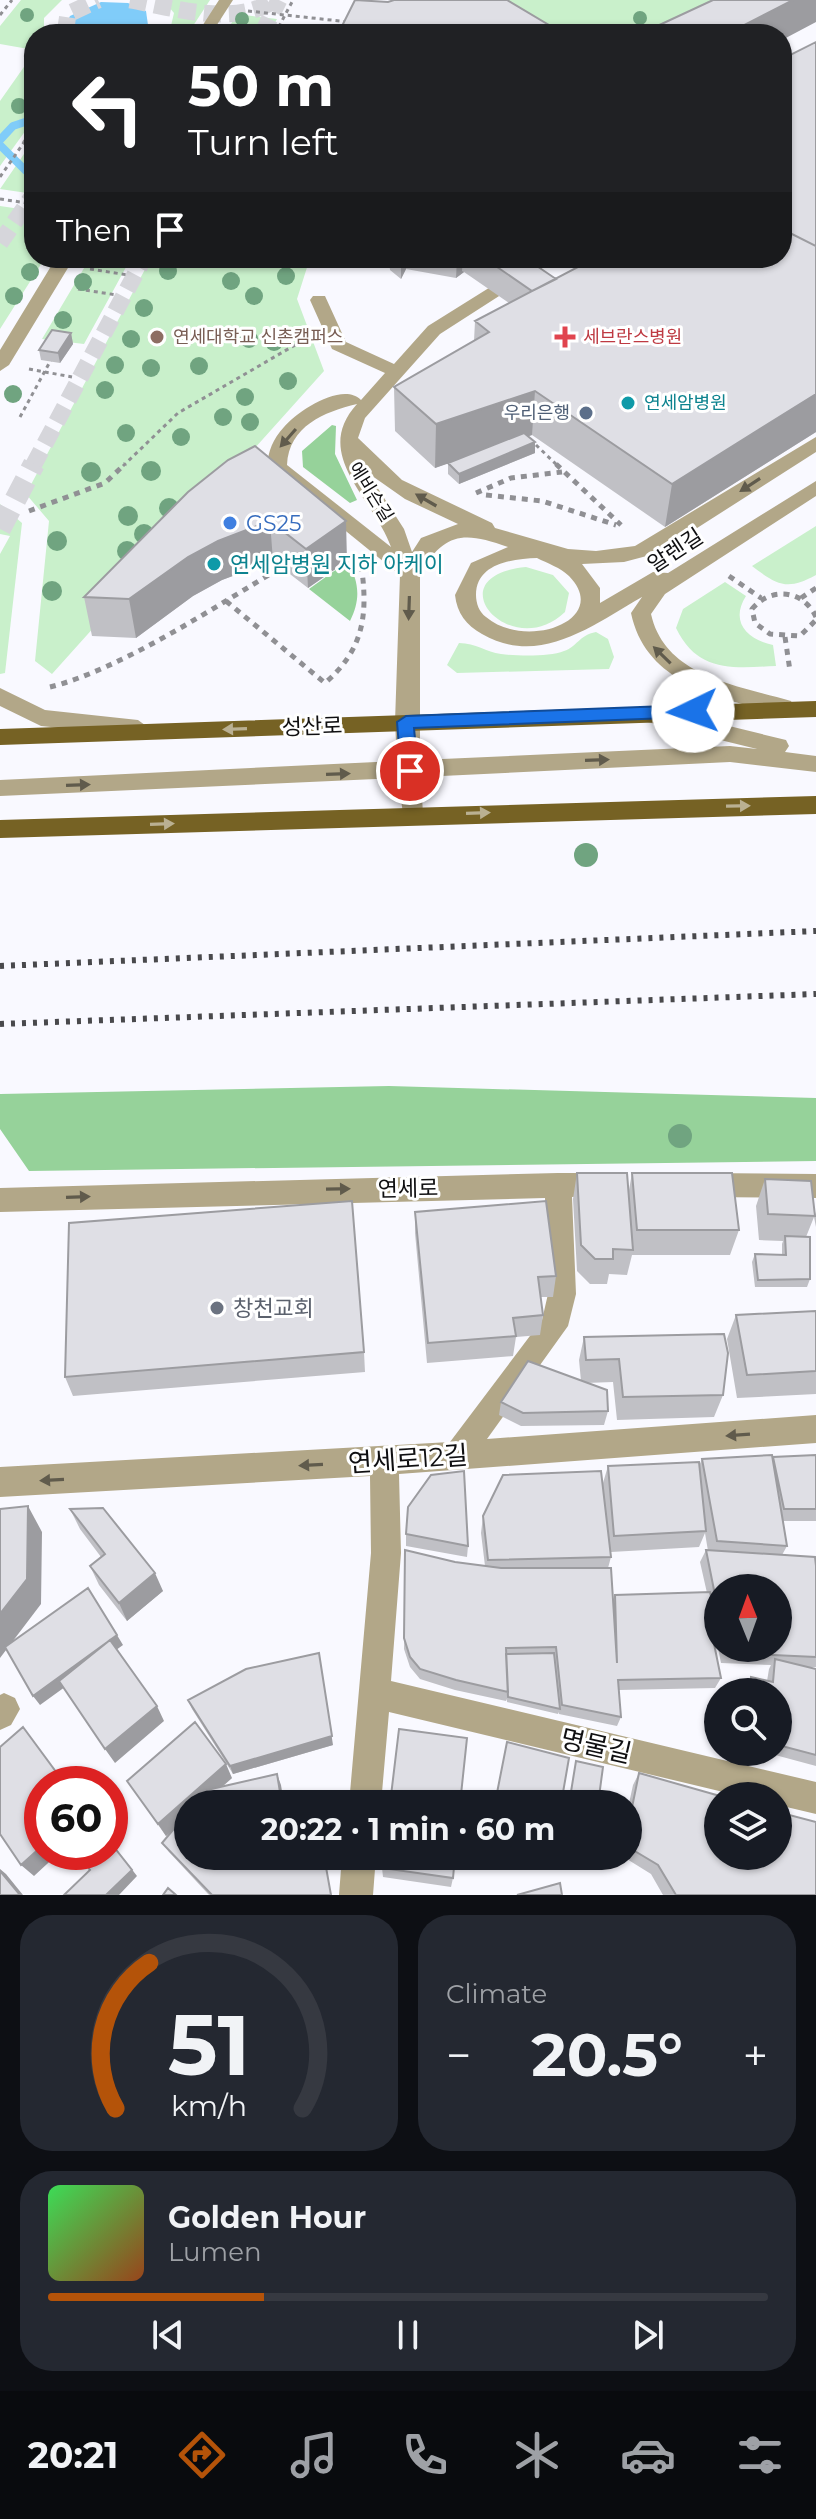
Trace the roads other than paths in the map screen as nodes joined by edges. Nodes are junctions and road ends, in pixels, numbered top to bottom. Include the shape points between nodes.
1 (223, 4) edge
2 (210, 24) edge
3 (59, 268) edge
4 (533, 268) edge
5 (319, 300) dead end
6 (0, 365) edge
7 (395, 371) junction
8 (352, 400) dead end
9 (349, 434) junction
10 (816, 443) edge
11 (812, 495) edge
12 (497, 533) junction
13 (540, 551) junction
14 (705, 559) junction
15 (410, 573) junction
16 (583, 622) junction
17 (0, 696) edge
18 (783, 707) junction
19 (816, 709) edge
20 (643, 713) junction
21 (406, 722) junction
22 (176, 731) junction
23 (0, 737) edge
24 (816, 751) edge
25 (816, 764) edge
26 (410, 771) junction
27 (0, 788) edge
28 (816, 805) edge
29 (412, 815) junction
30 (0, 829) edge
31 (558, 1185) junction
32 (634, 1185) edge
33 (680, 1185) edge
34 (816, 1186) edge
35 (0, 1200) edge
36 (816, 1429) edge
37 (458, 1455) junction
38 (384, 1461) junction
39 (0, 1482) edge
40 (376, 1693) junction
41 (366, 1790) edge
42 (816, 1798) edge
43 (358, 1870) edge
44 (356, 1895) edge

1 - 2 street
3 - 6 street
4 - 7 street, 에비슨길 via 434,330
5 - 7 street via 338,345
7 - 9 street, 에비슨길 via 357,416
8 -> 15 street via 327,402 317,409 282,441 277,467
12 -> 9 street via 381,474
9 - 15 street, 에비슨길 via 349,457 394,529
10 -> 13 street via 647,550 607,558
11 - 14 street, 알렌길
12 - 13 street
12 - 15 street via 467,531 434,539
13 - 16 street via 574,566 586,578 593,605
13 - 16 street via 497,557 480,566 464,594 468,609 479,623 517,640 557,637
14 - 16 street via 670,571
18 -> 14 street, 알렌길 via 698,683 646,638 641,613 651,596
15 -> 21 street, 에비슨길
17 - 22 street via 14,707 55,721
18 - 19 main road, 성산로
18 - 20 main road, 성산로
20 - 21 main road, 성산로
20 - 24 street via 788,749
21 -> 22 main road, 성산로
21 - 26 street, 에비슨길
22 - 23 main road, 성산로
26 -> 25 street via 730,754
27 -> 26 street
26 - 29 street, 에비슨길
29 -> 28 main road
30 -> 29 main road
31 - 32 street, 연세로
35 -> 31 street, 연세로
31 - 37 street via 562,1294 554,1326
33 - 34 street
36 -> 37 street, 연세로12길
37 - 38 street, 연세로12길
38 -> 39 street, 연세로12길
38 - 40 street via 386,1553
40 - 41 street
40 - 42 street, 명물길
43 - 44 street

